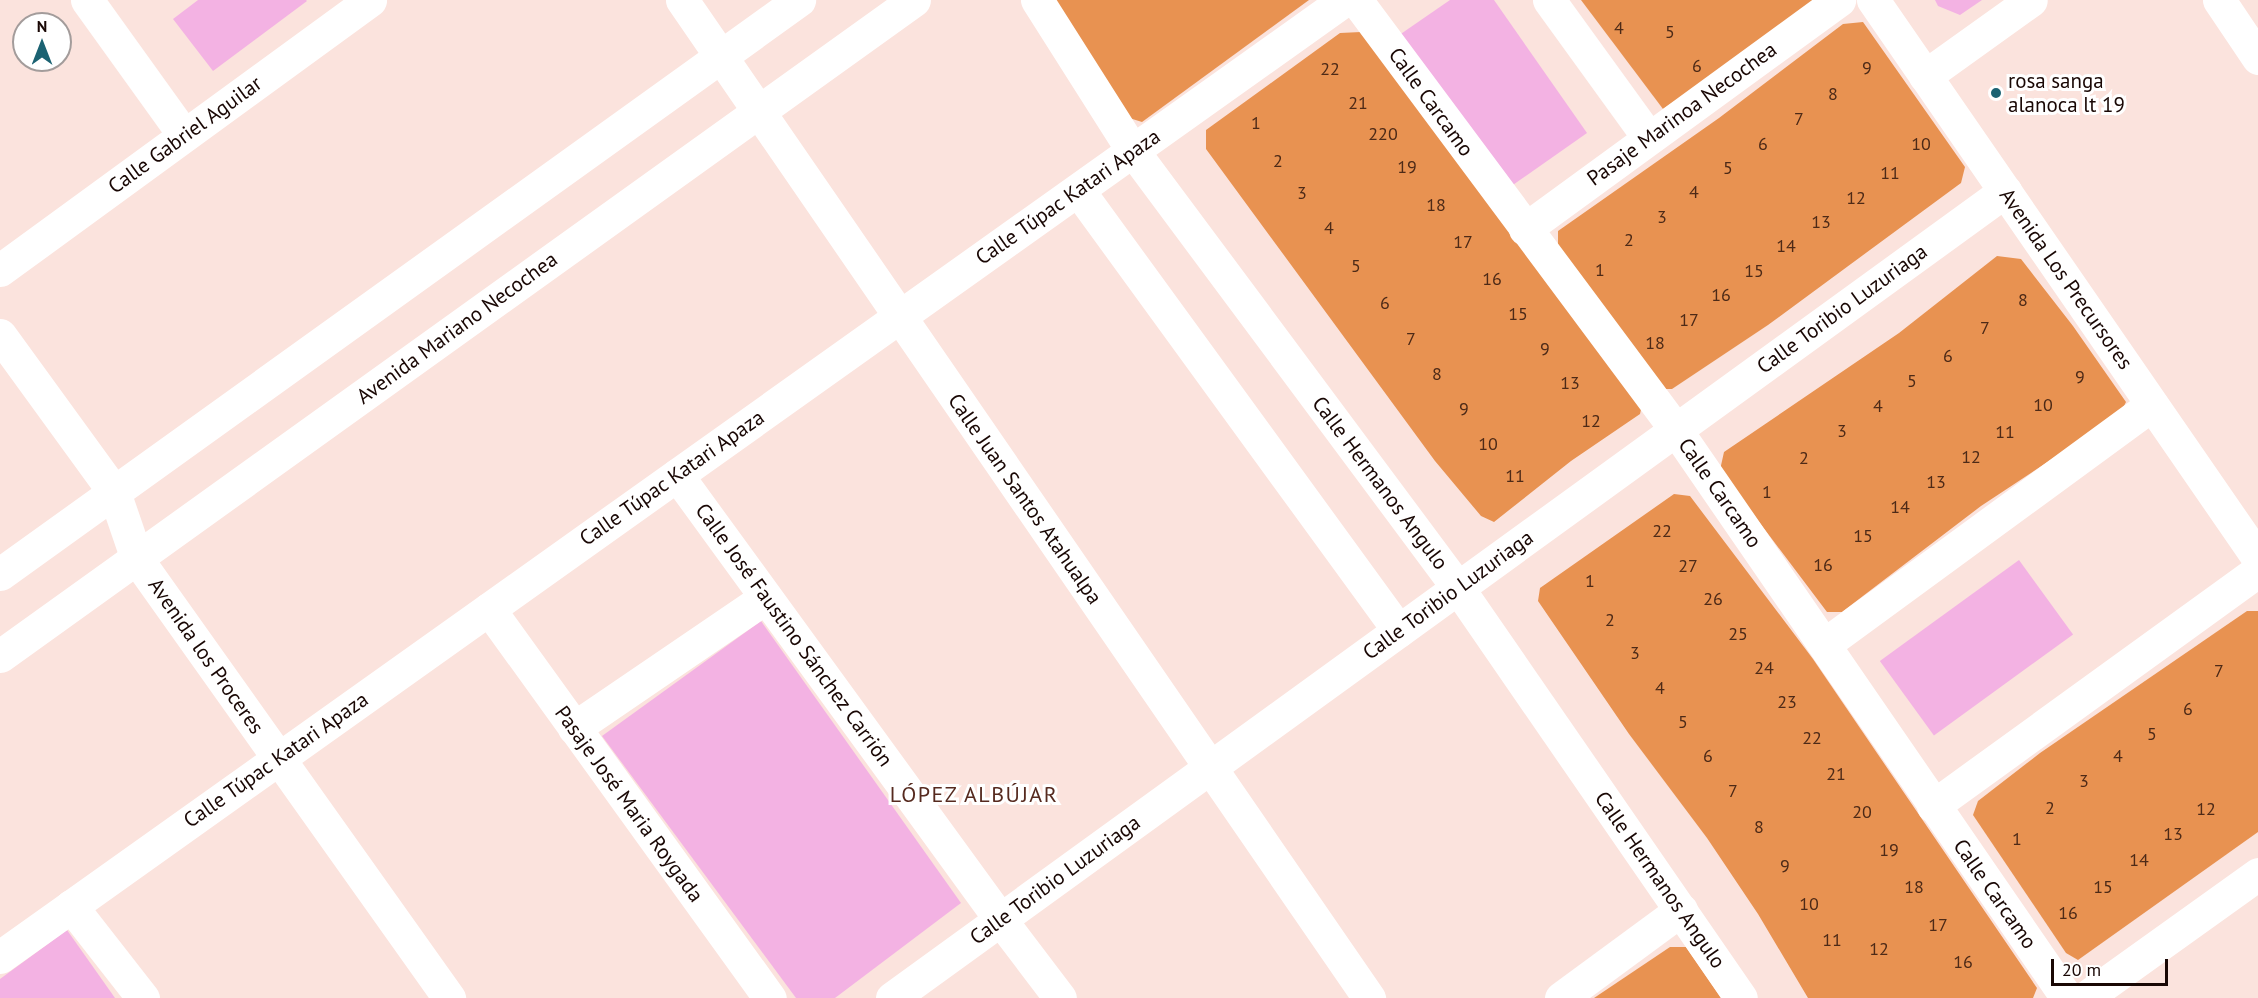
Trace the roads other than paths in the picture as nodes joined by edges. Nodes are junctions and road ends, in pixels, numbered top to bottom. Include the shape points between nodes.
1 (87, 0) edge
2 (682, 0) edge
3 (799, 0) edge
4 (914, 0) edge
5 (1037, 0) edge
6 (1344, 0) edge
7 (1356, 0) edge
8 (1549, 0) edge
9 (1839, 0) edge
10 (1873, 0) edge
11 (2031, 0) edge
12 (2219, 0) edge
13 (366, 1) edge
14 (721, 57) junction
15 (2258, 58) edge
16 (1925, 76) junction
17 (758, 111) junction
18 (184, 135) junction
19 (1649, 138) junction
20 (1133, 151) junction
21 (1078, 190) junction
22 (2005, 191) junction
23 (1525, 229) junction
24 (0, 270) edge
25 (900, 317) junction
26 (0, 335) edge
27 (2152, 405) junction
28 (1676, 430) junction
29 (677, 475) junction
30 (114, 492) junction
31 (2258, 558) edge
32 (136, 559) junction
33 (2258, 571) edge
34 (0, 574) edge
35 (1458, 588) junction
36 (766, 597) junction
37 (489, 609) junction
38 (1399, 631) junction
39 (1825, 644) junction
40 (0, 656) edge
41 (574, 728) junction
42 (279, 758) junction
43 (1210, 768) junction
44 (1933, 806) junction
45 (2258, 874) edge
46 (71, 906) junction
47 (1681, 910) junction
48 (1000, 920) junction
49 (0, 957) edge
50 (143, 998) edge
51 (449, 998) edge
52 (770, 998) edge
53 (892, 998) edge
54 (1060, 998) edge
55 (1368, 998) edge
56 (1561, 998) edge
57 (1741, 998) edge
58 (2067, 998) edge
59 (2085, 998) edge

1 - 18 street
2 - 14 street, Calle Juan Santos Atahualpa
3 - 14 street
4 - 17 street, Avenida Mariano Necochea
5 - 20 street, Calle Hermanos Angulo
6 - 20 street, Calle Túpac Katari Apaza
7 - 23 street, Calle Carcamo
8 - 19 street
9 - 19 street, Pasaje Marinoa Necochea
10 - 16 street, Avenida Los Precursores
11 - 16 street
12 - 15 street
13 - 18 street, Calle Gabriel Aguilar
14 - 17 street, Calle Juan Santos Atahualpa
14 - 30 street
16 - 22 street, Avenida Los Precursores
17 - 25 street, Calle Juan Santos Atahualpa
17 - 32 street, Avenida Mariano Necochea
18 - 24 street, Calle Gabriel Aguilar
19 - 23 street, Pasaje Marinoa Necochea
20 - 21 street, Calle Túpac Katari Apaza
20 - 35 street, Calle Hermanos Angulo
21 - 25 street, Calle Túpac Katari Apaza
21 - 38 street
22 - 27 street, Avenida Los Precursores
22 - 28 street, Calle Toribio Luzuriaga
23 - 28 street, Calle Carcamo
25 - 29 street, Calle Túpac Katari Apaza
25 - 43 street, Calle Juan Santos Atahualpa
26 - 30 street, Avenida los Proceres
27 - 31 street, Avenida Los Precursores
27 - 39 street
28 - 35 street, Calle Toribio Luzuriaga
28 - 39 street, Calle Carcamo
29 - 36 street, Calle José Faustino Sánchez Carrión
29 - 37 street, Calle Túpac Katari Apaza
30 - 32 street, Avenida los Proceres
30 - 34 street
32 - 40 street, Avenida Mariano Necochea
32 - 42 street, Avenida los Proceres
33 - 44 street
35 - 38 street, Calle Toribio Luzuriaga
35 - 47 street, Calle Hermanos Angulo
36 - 41 street
36 - 48 street, Calle José Faustino Sánchez Carrión
37 - 41 street, Pasaje José Maria Roygada
37 - 42 street, Calle Túpac Katari Apaza
38 - 43 street, Calle Toribio Luzuriaga
39 - 44 street, Calle Carcamo
41 - 52 street, Pasaje José Maria Roygada
42 - 46 street, Calle Túpac Katari Apaza
42 - 51 street, Avenida los Proceres
43 - 48 street, Calle Toribio Luzuriaga
43 - 55 street, Calle Juan Santos Atahualpa
44 - 58 street, Calle Carcamo
45 - 59 street
46 - 49 street, Calle Túpac Katari Apaza
46 - 50 street
47 - 56 street
47 - 57 street, Calle Hermanos Angulo
48 - 53 street, Calle Toribio Luzuriaga
48 - 54 street, Calle José Faustino Sánchez Carrión

